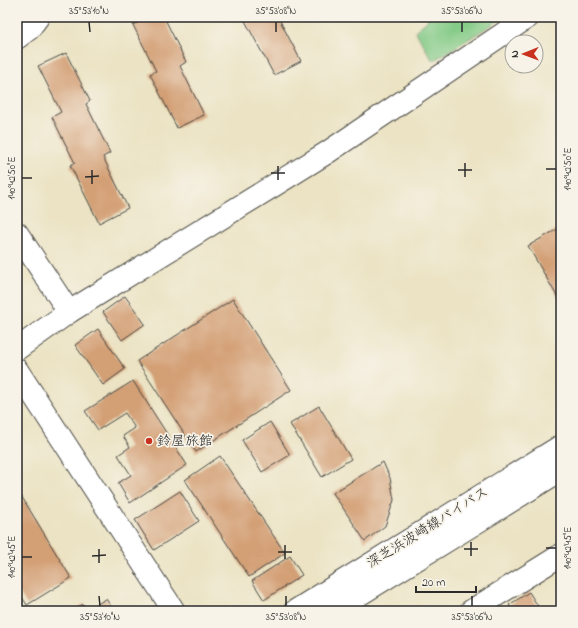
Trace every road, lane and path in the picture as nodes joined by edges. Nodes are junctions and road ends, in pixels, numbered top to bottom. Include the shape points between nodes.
1 (38, 17) edge
2 (528, 17) edge
3 (17, 38) edge
4 (17, 233) edge
5 (69, 312) junction
6 (17, 349) edge
7 (17, 370) edge
8 (561, 446) edge
9 (561, 470) edge
10 (561, 556) edge
11 (174, 611) edge
12 (295, 611) edge
13 (332, 611) edge
14 (471, 611) edge

1 - 3 street via 28,30
2 - 5 street via 328,152
4 - 5 street
5 - 6 street
7 - 11 street
8 - 12 street, 深芝浜波崎線バイパス
9 - 13 street, 深芝浜波崎線バイパス
10 - 14 street

